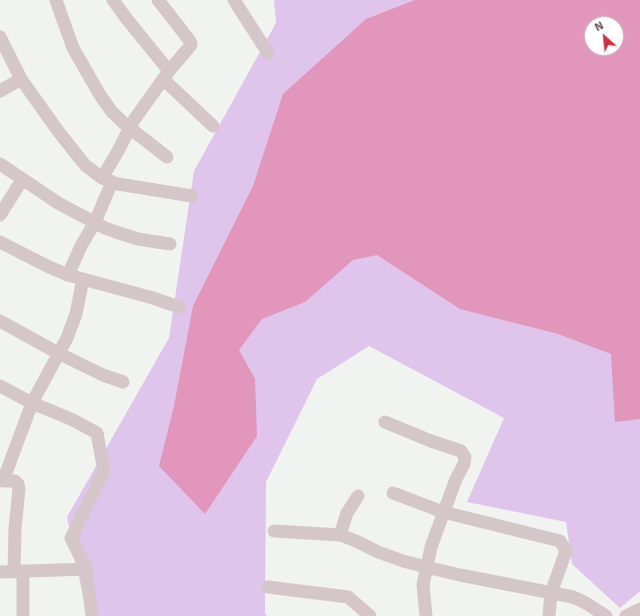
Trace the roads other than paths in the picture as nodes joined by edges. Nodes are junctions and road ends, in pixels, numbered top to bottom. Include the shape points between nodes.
1 (56, 0) edge
2 (113, 0) edge
3 (158, 0) edge
4 (234, 0) edge
5 (0, 37) edge
6 (268, 53) dead end
7 (166, 75) junction
8 (21, 79) junction
9 (0, 91) edge
10 (213, 126) dead end
11 (130, 128) junction
12 (167, 157) dead end
13 (0, 164) edge
14 (22, 180) junction
15 (107, 180) junction
16 (192, 196) dead end
17 (0, 215) edge
18 (95, 222) junction
19 (0, 242) edge
20 (170, 244) dead end
21 (68, 275) junction
22 (84, 279) junction
23 (179, 307) dead end
24 (0, 321) edge
25 (58, 353) junction
26 (123, 382) dead end
27 (0, 386) edge
28 (32, 403) junction
29 (385, 422) dead end
30 (2, 480) edge
31 (393, 493) dead end
32 (358, 496) dead end
33 (443, 512) junction
34 (274, 531) dead end
35 (340, 535) junction
36 (426, 568) junction
37 (86, 569) junction
38 (18, 571) junction
39 (0, 572) edge
40 (268, 587) dead end
41 (550, 593) junction
42 (584, 602) junction
43 (640, 609) edge
44 (23, 616) edge
45 (92, 616) edge
46 (370, 616) edge
47 (426, 616) edge
48 (549, 616) edge
49 (587, 616) edge
50 (606, 616) edge
51 (626, 616) edge

1 - 11 street via 74,48 89,77 112,112
2 - 7 street
3 - 7 street via 192,44
4 - 6 street
5 - 8 street
7 - 10 street
7 - 11 street
8 - 9 street
8 - 15 street via 71,149 85,165
11 - 12 street
11 - 15 street
13 - 14 street
14 - 17 street
14 - 18 street
15 - 16 street
15 - 18 street
18 - 20 street via 138,239
18 - 21 street
19 - 21 street
21 - 22 street
22 - 23 street
22 - 25 street via 76,314
24 - 25 street
25 - 26 street
25 - 28 street
27 - 28 street
28 - 30 street
28 - 37 street via 97,433 104,471 71,538
29 - 33 street via 451,447 465,457
30 - 38 street via 15,481 19,489 15,528
31 - 33 street
32 - 35 street via 347,513
33 - 36 street
33 - 41 street via 560,541 566,551
34 - 35 street
35 - 36 street via 378,552
36 - 41 street
36 - 47 street via 423,585
37 - 38 street
37 - 45 street
38 - 39 street
38 - 44 street
40 - 46 street via 348,597
41 - 42 street via 573,597
41 - 48 street
42 - 49 street
42 - 50 street
43 - 51 street

